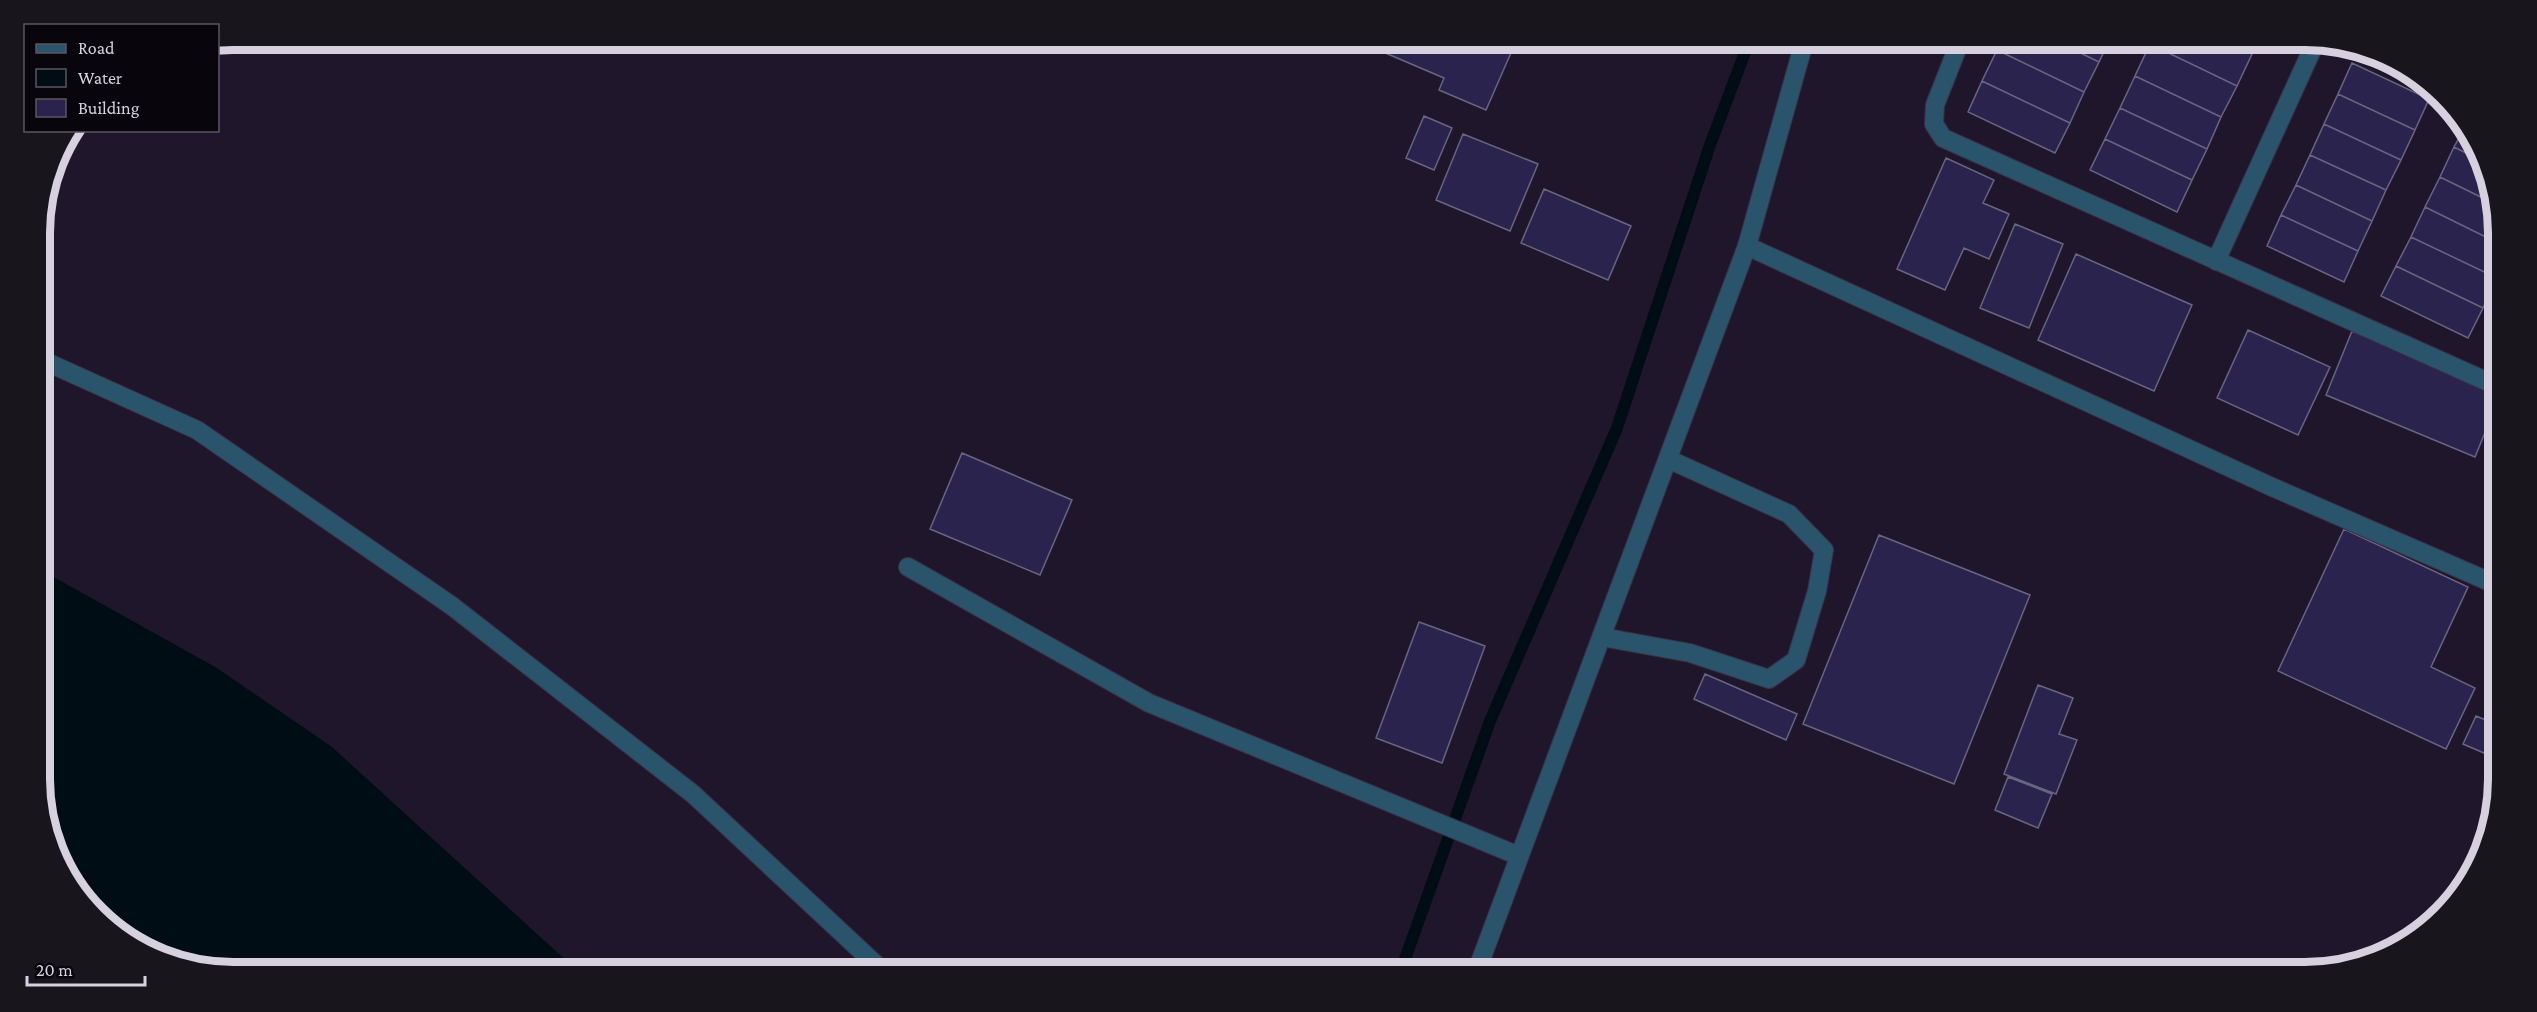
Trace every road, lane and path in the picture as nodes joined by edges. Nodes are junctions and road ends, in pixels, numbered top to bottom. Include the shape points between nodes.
1 (1802, 50) edge
2 (1957, 50) edge
3 (2312, 50) edge
4 (1748, 246) junction
5 (2216, 261) junction
6 (50, 364) edge
7 (2488, 382) edge
8 (1668, 459) junction
9 (908, 567) dead end
10 (2488, 581) edge
11 (1602, 637) junction
12 (1519, 856) junction
13 (873, 962) edge
14 (1480, 962) edge

1 - 4 street
2 - 5 street via 1935,105 1934,124 1943,138
3 - 5 street
4 - 8 street
4 - 10 street via 2272,487
5 - 7 street
6 - 13 street via 196,430 452,606 693,794
8 - 11 street
8 - 11 street via 1789,514 1824,550 1817,591 1796,660 1769,679 1689,653
9 - 12 street via 1149,703
11 - 12 street
12 - 14 street

